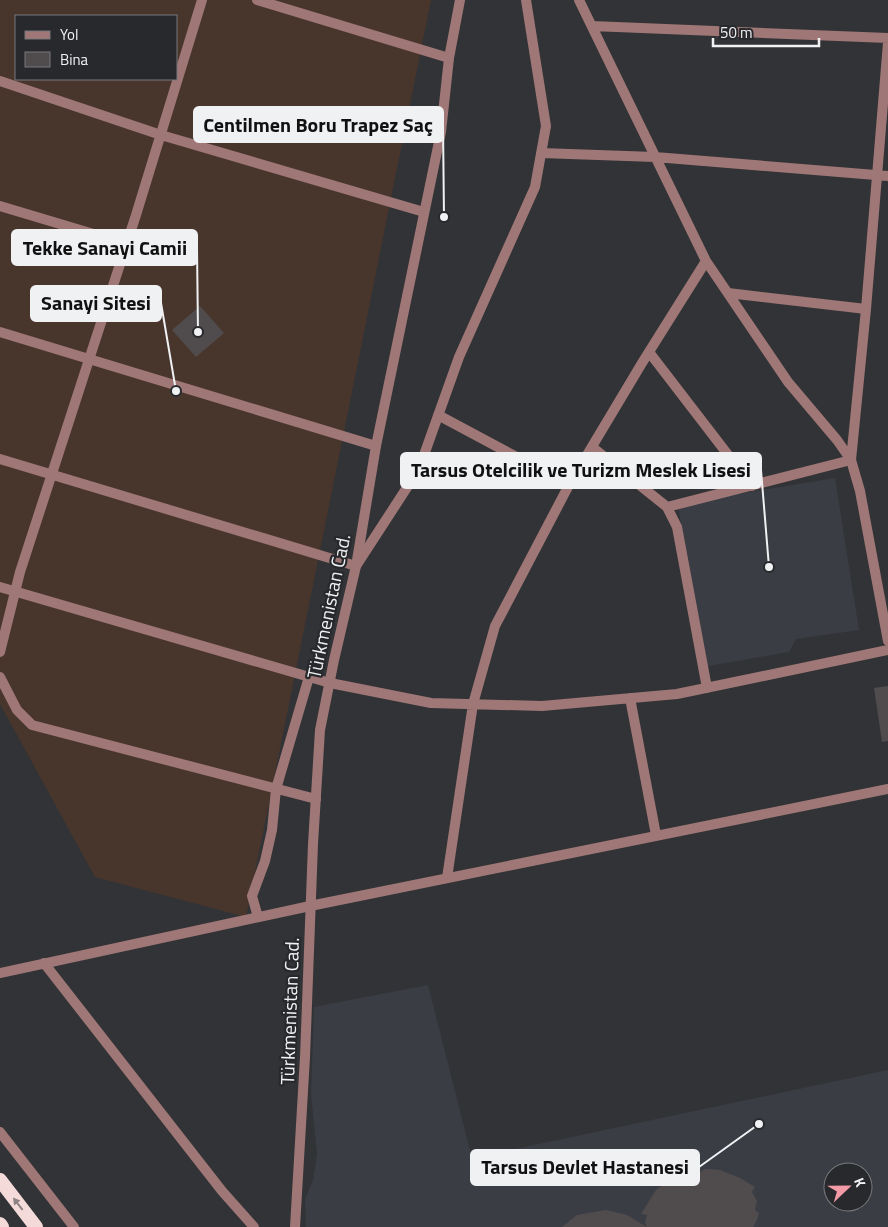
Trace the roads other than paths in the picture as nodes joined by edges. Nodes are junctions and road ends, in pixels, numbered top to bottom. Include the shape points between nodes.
1 (202, 0) edge
2 (257, 0) edge
3 (460, 0) edge
4 (526, 0) edge
5 (580, 0) edge
6 (592, 26) junction
7 (888, 38) edge
8 (888, 43) edge
9 (449, 58) junction
10 (178, 78) edge
11 (178, 80) edge
12 (0, 81) edge
13 (161, 134) junction
14 (541, 153) junction
15 (655, 156) junction
16 (877, 176) junction
17 (888, 176) edge
18 (0, 206) edge
19 (424, 212) junction
20 (127, 244) junction
21 (706, 261) junction
22 (728, 293) junction
23 (866, 309) junction
24 (0, 332) edge
25 (649, 352) junction
26 (90, 360) junction
27 (438, 415) junction
28 (376, 446) junction
29 (592, 447) junction
30 (0, 459) edge
31 (851, 460) junction
32 (52, 475) junction
33 (570, 486) junction
34 (752, 486) junction
35 (667, 507) junction
36 (356, 566) junction
37 (0, 587) edge
38 (15, 592) junction
39 (888, 641) edge
40 (888, 650) edge
41 (0, 652) edge
42 (0, 676) edge
43 (310, 677) junction
44 (330, 683) junction
45 (707, 688) junction
46 (630, 698) junction
47 (473, 704) junction
48 (276, 789) junction
49 (888, 789) edge
50 (316, 800) junction
51 (656, 835) junction
52 (447, 878) junction
53 (310, 906) junction
54 (258, 917) junction
55 (44, 963) junction
56 (0, 973) edge
57 (0, 1132) edge
58 (0, 1180) edge
59 (0, 1224) edge
60 (2, 1227) edge
61 (36, 1227) edge
62 (74, 1227) edge
63 (254, 1227) edge
64 (295, 1227) edge

1 - 10 street
2 - 9 street
3 - 9 street, Türkmenistan Cad.
4 - 14 street via 546,126
5 - 6 street
6 - 7 street
6 - 15 street
8 - 16 street
9 - 19 street, Türkmenistan Cad. via 441,132
11 - 13 street
12 - 13 street
13 - 19 street
13 - 20 street
14 - 15 street
14 - 27 street via 535,187 459,357
15 - 16 street
15 - 21 street
16 - 17 street
16 - 23 street
18 - 20 street
19 - 28 street, Türkmenistan Cad.
20 - 26 street
21 - 22 street
21 - 25 street
22 - 23 street
22 - 31 street via 788,382
23 - 31 street
24 - 26 street
25 - 29 street
25 - 34 street
26 - 28 street
26 - 32 street
27 - 33 street
27 - 36 street via 419,469
28 - 36 street, Türkmenistan Cad.
29 - 33 street
29 - 35 street
30 - 32 street
31 - 34 street
31 - 39 street via 860,491
32 - 36 street
32 - 38 street
33 - 47 street via 494,626
34 - 35 street
35 - 45 street via 677,528
36 - 44 street, Türkmenistan Cad.
37 - 38 street
38 - 41 street
38 - 43 street
40 - 45 street
42 - 48 street via 17,710 32,725
43 - 44 street
43 - 48 street
44 - 47 street via 431,703
44 - 50 street, Türkmenistan Cad. via 320,730
45 - 46 street
46 - 47 street via 542,706
46 - 51 street
47 - 52 street
48 - 50 street
48 - 54 street via 272,830 252,896
49 - 51 street
50 - 53 street, Türkmenistan Cad.
51 - 52 street
52 - 53 street
53 - 54 street
53 - 64 street, Türkmenistan Cad.
54 - 55 street
55 - 56 street
55 - 63 street via 222,1191
57 - 62 street
61 -> 58 highway
59 - 60 highway

